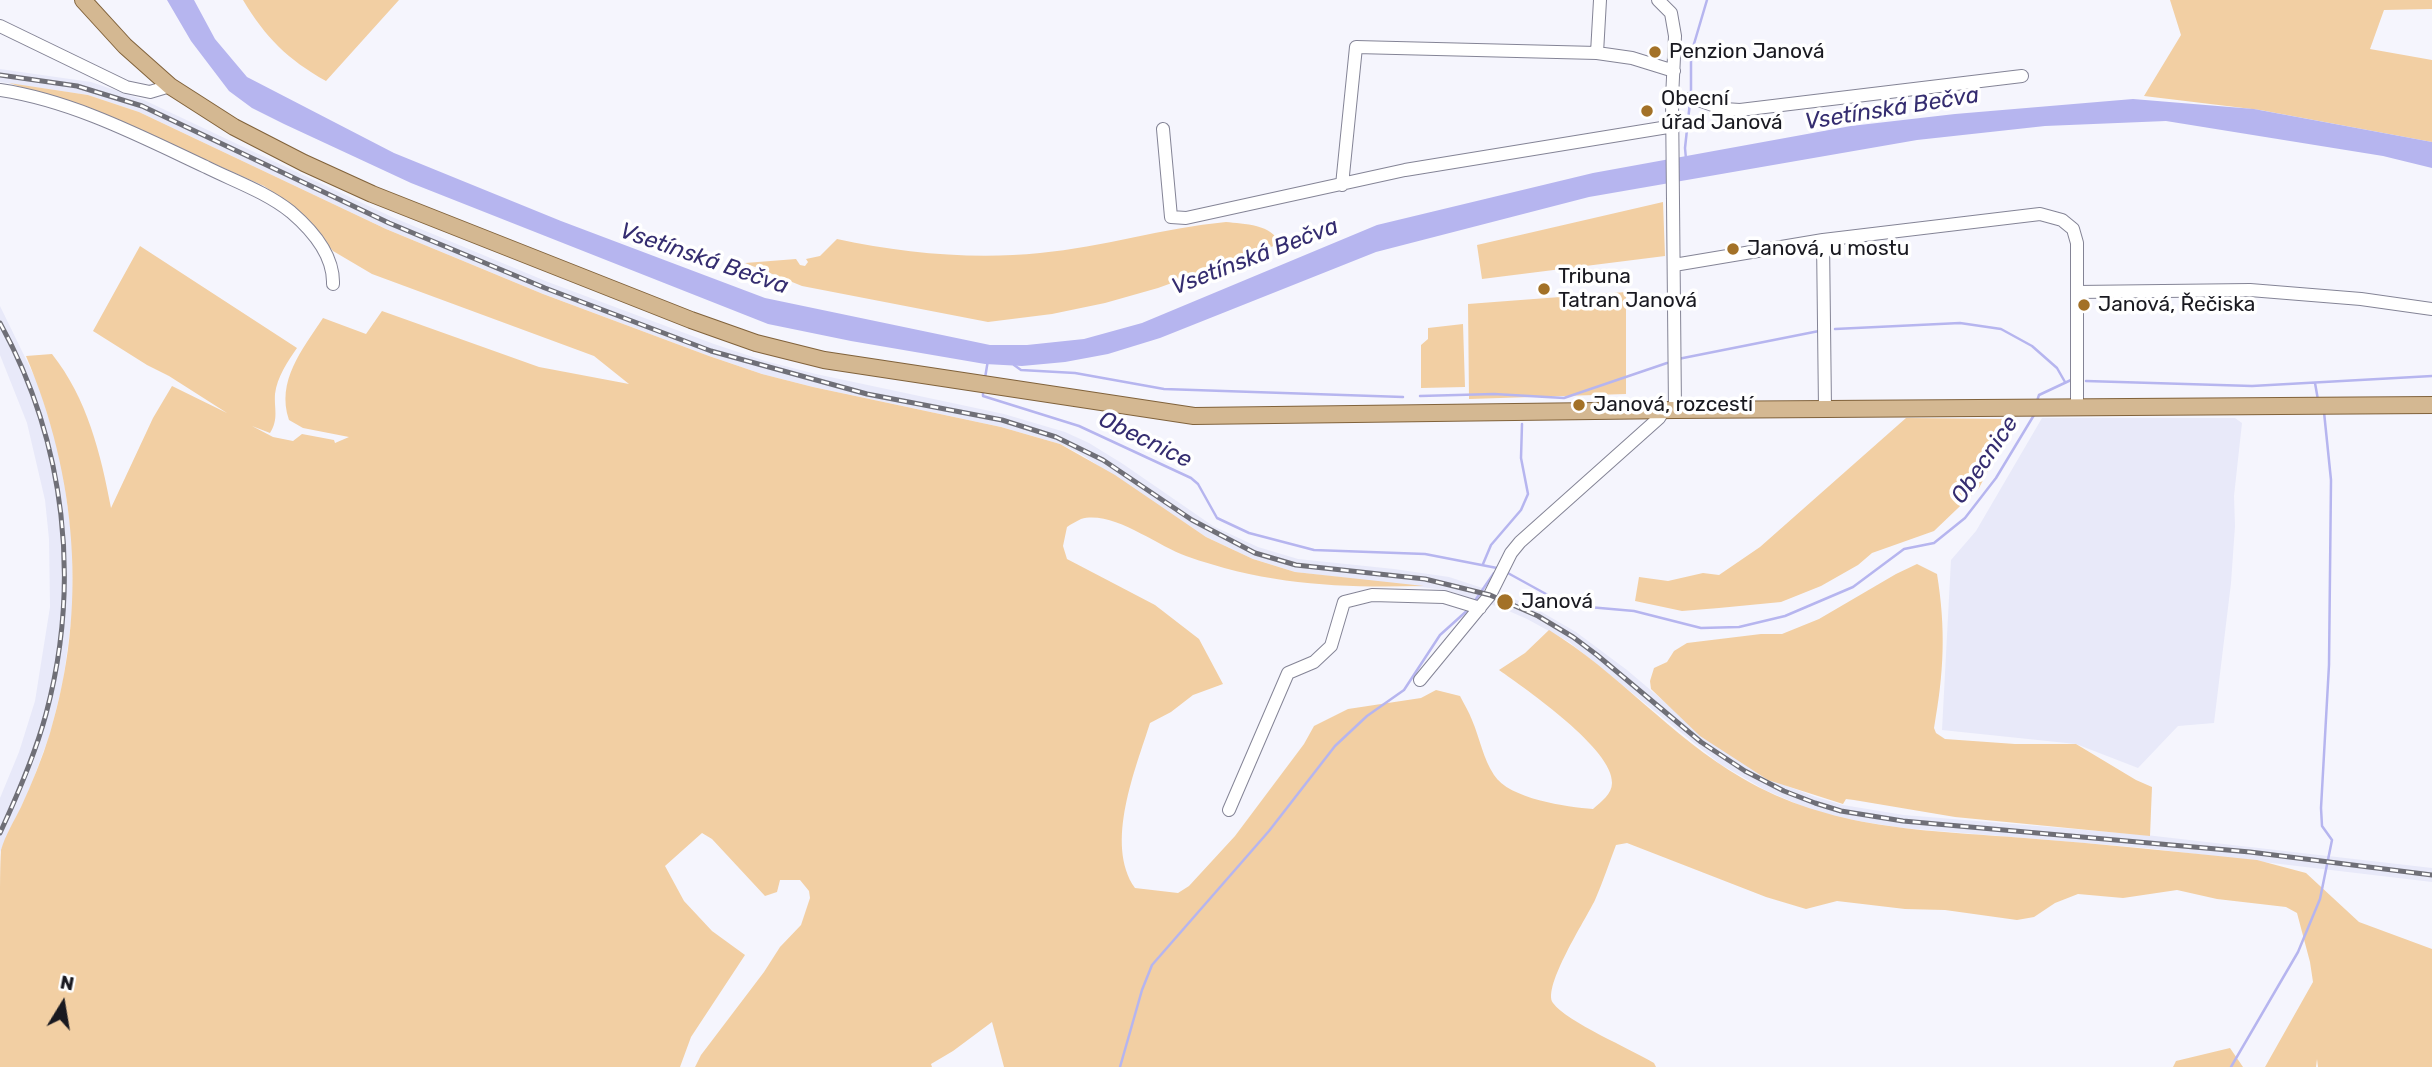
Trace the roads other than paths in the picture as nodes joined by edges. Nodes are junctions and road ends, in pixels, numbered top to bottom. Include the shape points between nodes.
1 (83, 0) edge
2 (1600, 0) edge
3 (1658, 0) edge
4 (0, 26) edge
5 (1597, 53) junction
6 (1674, 71) junction
7 (2022, 76) dead end
8 (170, 86) junction
9 (0, 90) edge
10 (1678, 98) junction
11 (1163, 129) dead end
12 (1674, 130) junction
13 (1342, 184) junction
14 (1823, 240) junction
15 (1674, 261) junction
16 (332, 284) dead end
17 (2077, 292) junction
18 (2432, 309) edge
19 (2432, 405) edge
20 (2077, 407) junction
21 (1825, 409) junction
22 (1669, 410) junction
23 (1480, 608) junction
24 (1420, 680) dead end
25 (1229, 810) dead end

1 - 8 main road via 125,47
2 - 5 street
3 - 6 street via 1673,19
4 - 8 street via 126,87 150,92
5 - 6 street
5 - 13 street via 1356,47
6 - 10 street
7 - 10 street via 1740,110
8 - 22 main road via 234,127 340,180 711,327 803,356 1194,416
9 - 16 street via 71,108 122,128 276,202 319,242 332,266
10 - 12 street
11 - 13 street via 1171,217 1186,218
12 - 13 street via 1405,170
12 - 15 street
14 - 15 street
14 - 17 street via 2049,215 2067,224 2076,236
14 - 21 street
15 - 22 street
17 - 18 street via 2250,290
17 - 20 street
19 - 20 main road
20 - 21 main road
21 - 22 main road
22 - 23 street via 1520,542
23 - 24 street
23 - 25 street via 1444,597 1372,595 1344,601 1331,646 1314,662 1288,673

